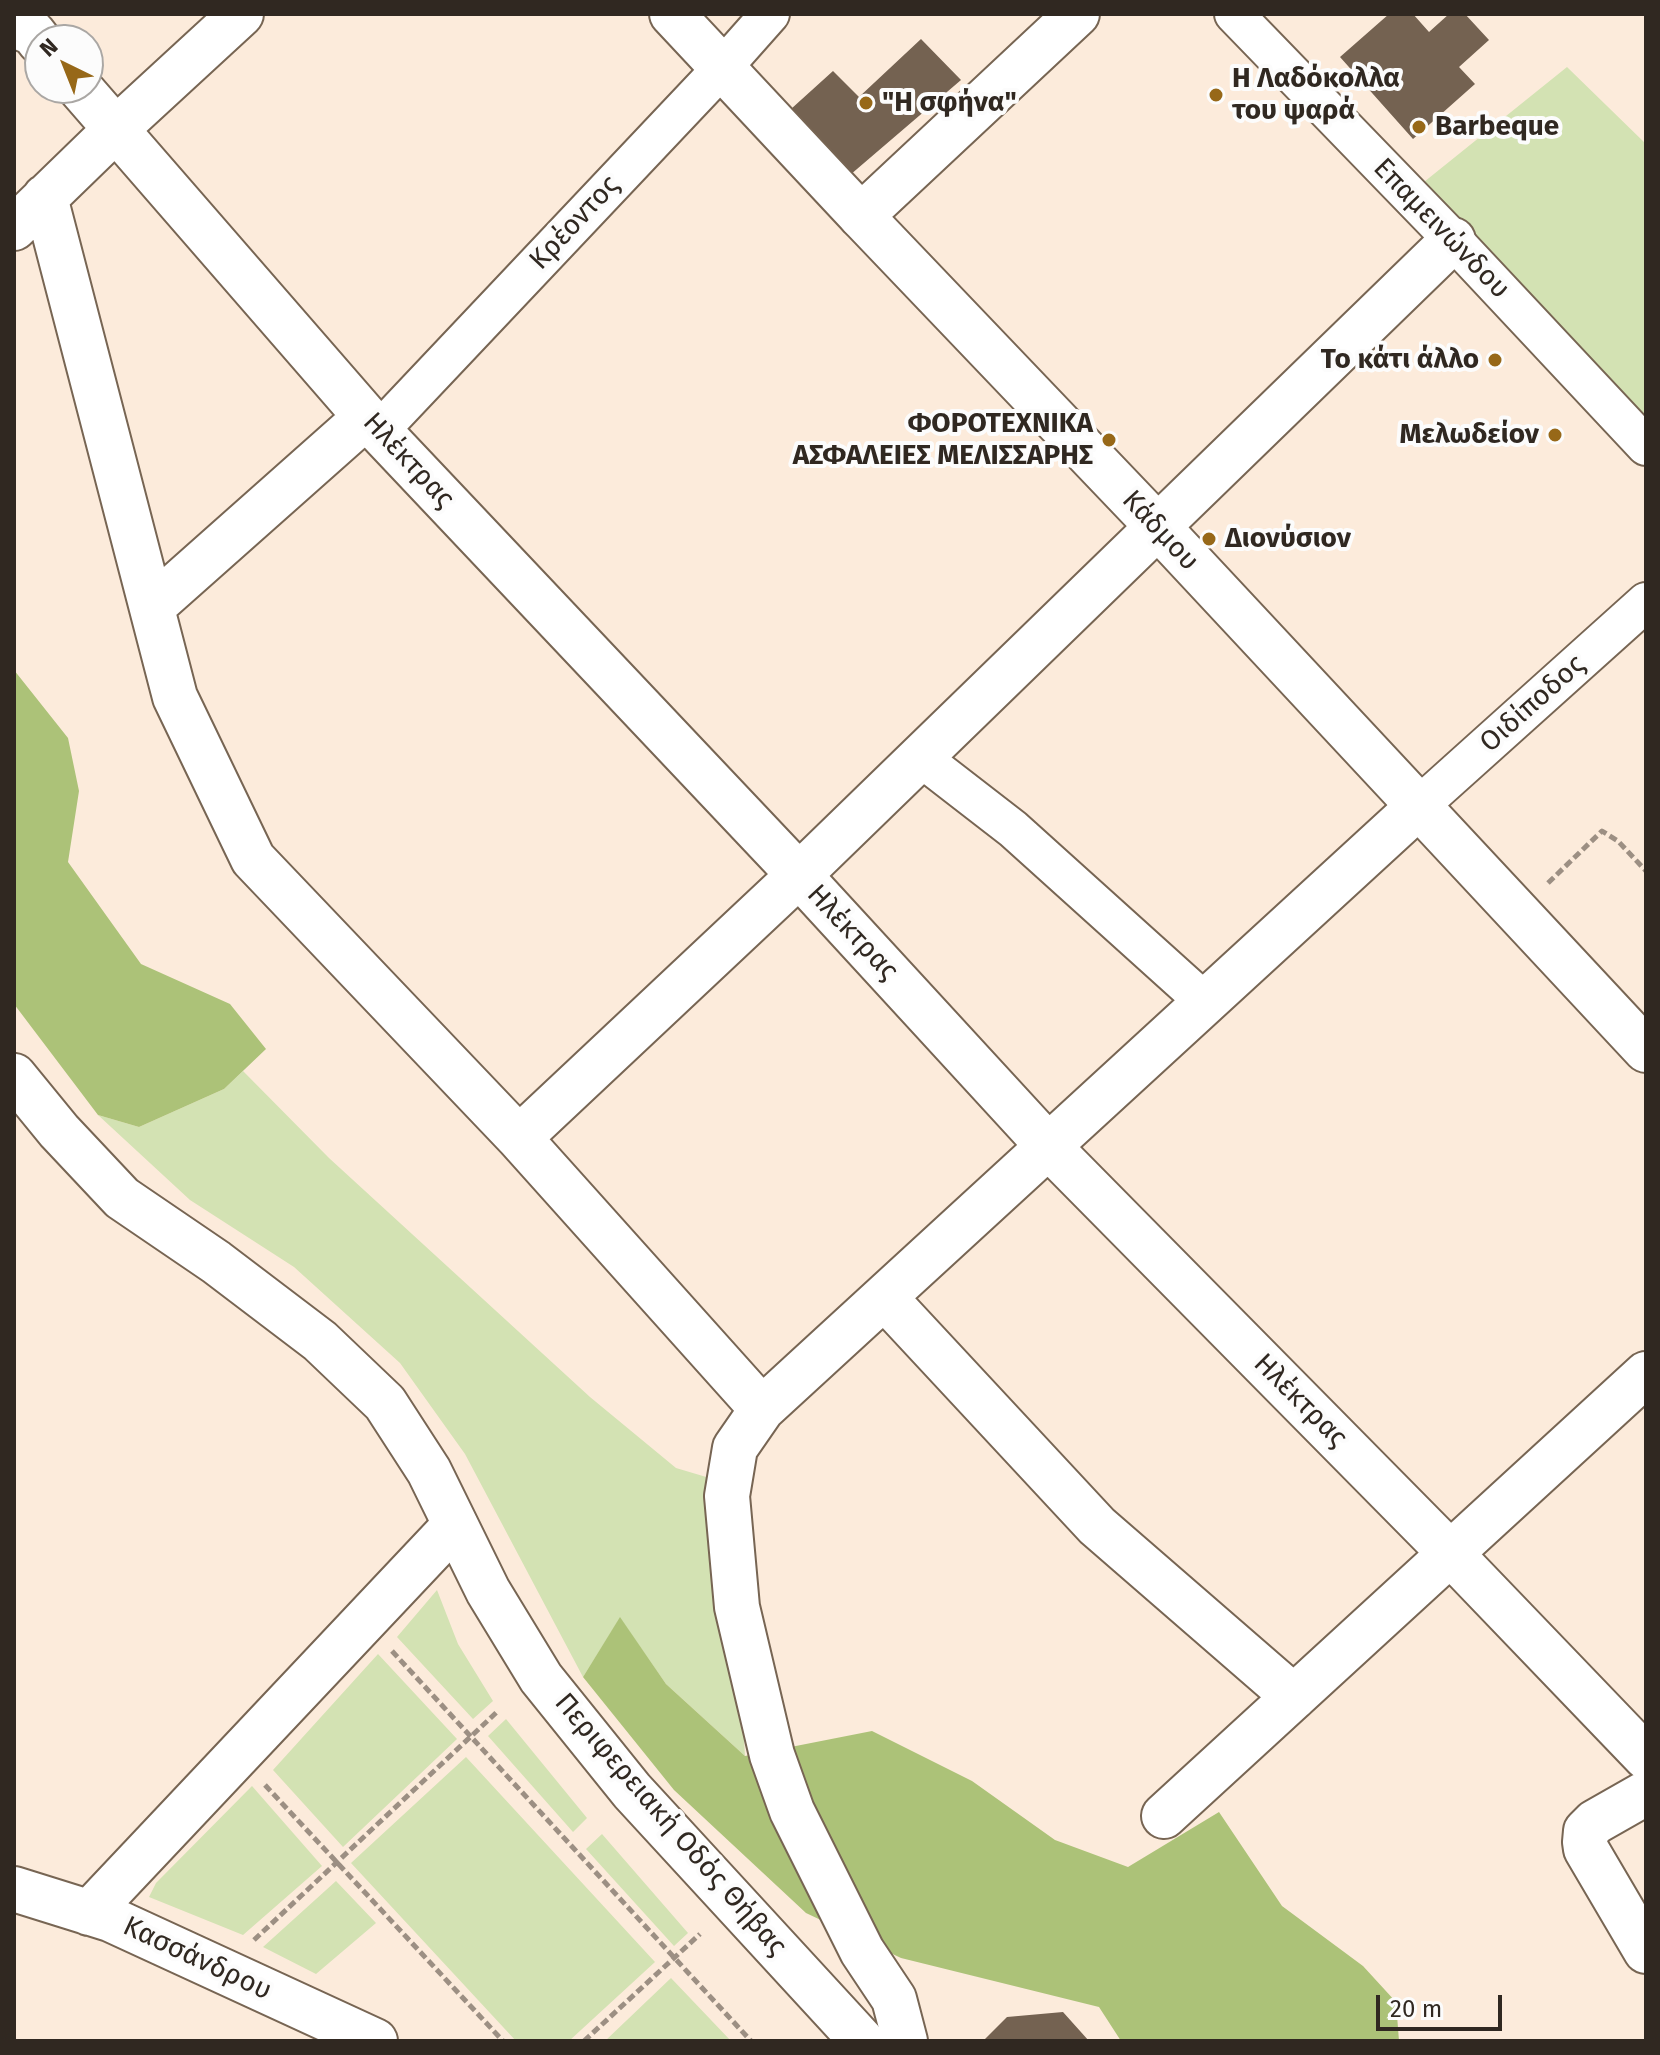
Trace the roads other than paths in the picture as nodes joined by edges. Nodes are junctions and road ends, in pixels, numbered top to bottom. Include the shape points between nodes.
1 (241, 14) edge
2 (672, 14) edge
3 (770, 14) edge
4 (1077, 14) edge
5 (1234, 14) edge
6 (723, 67) junction
7 (93, 104) edge
8 (115, 130) junction
9 (45, 197) junction
10 (861, 216) junction
11 (14, 228) edge
12 (1453, 240) junction
13 (373, 424) junction
14 (1646, 446) edge
15 (1159, 528) junction
16 (1646, 602) edge
17 (152, 607) junction
18 (920, 757) junction
19 (1419, 806) junction
20 (799, 875) junction
21 (1206, 1003) junction
22 (1646, 1050) edge
23 (14, 1076) edge
24 (519, 1138) junction
25 (1049, 1147) junction
26 (884, 1297) junction
27 (1646, 1374) edge
28 (762, 1409) junction
29 (455, 1525) junction
30 (1451, 1554) junction
31 (1294, 1697) junction
32 (1646, 1757) edge
33 (1646, 1793) edge
34 (1164, 1816) dead end
35 (14, 1889) edge
36 (89, 1913) junction
37 (1646, 1951) edge
38 (375, 2041) edge
39 (862, 2041) edge
40 (905, 2041) edge

1 - 8 street
2 - 6 street, Κάδμου
3 - 6 street, Κρέοντος
4 - 10 street
5 - 12 street, Επαμεινώνδου
6 - 10 street, Κάδμου
6 - 13 street, Κρέοντος
7 - 8 street, Ηλέκτρας
8 - 9 street
8 - 13 street, Ηλέκτρας
9 - 11 street
9 - 17 street
10 - 15 street, Κάδμου
12 - 14 street, Επαμεινώνδου
12 - 15 street
13 - 17 street
13 - 20 street, Ηλέκτρας
15 - 18 street
15 - 19 street, Κάδμου
16 - 19 street, Οιδίποδος
17 - 24 street via 175,697 253,859
18 - 20 street
18 - 21 street via 1013,829
19 - 21 street
19 - 22 street, Κάδμου
20 - 24 street
20 - 25 street, Ηλέκτρας
21 - 25 street
23 - 29 street, Περιφερειακή Οδός Θήβας via 122,1198 320,1341 385,1403 429,1471
24 - 28 street
25 - 26 street
25 - 30 street, Ηλέκτρας
26 - 28 street
26 - 31 street via 1097,1526
27 - 30 street
28 - 40 street via 735,1448 727,1496 737,1607 772,1755 792,1811 862,1951 894,1999
29 - 36 street
29 - 39 street, Περιφερειακή Οδός Θήβας via 488,1591 550,1689 632,1791
30 - 31 street
30 - 32 street, Ηλέκτρας
31 - 34 street
33 - 37 street via 1595,1822 1586,1831 1585,1842
35 - 36 street, Κασσάνδρου
36 - 38 street, Κασσάνδρου

